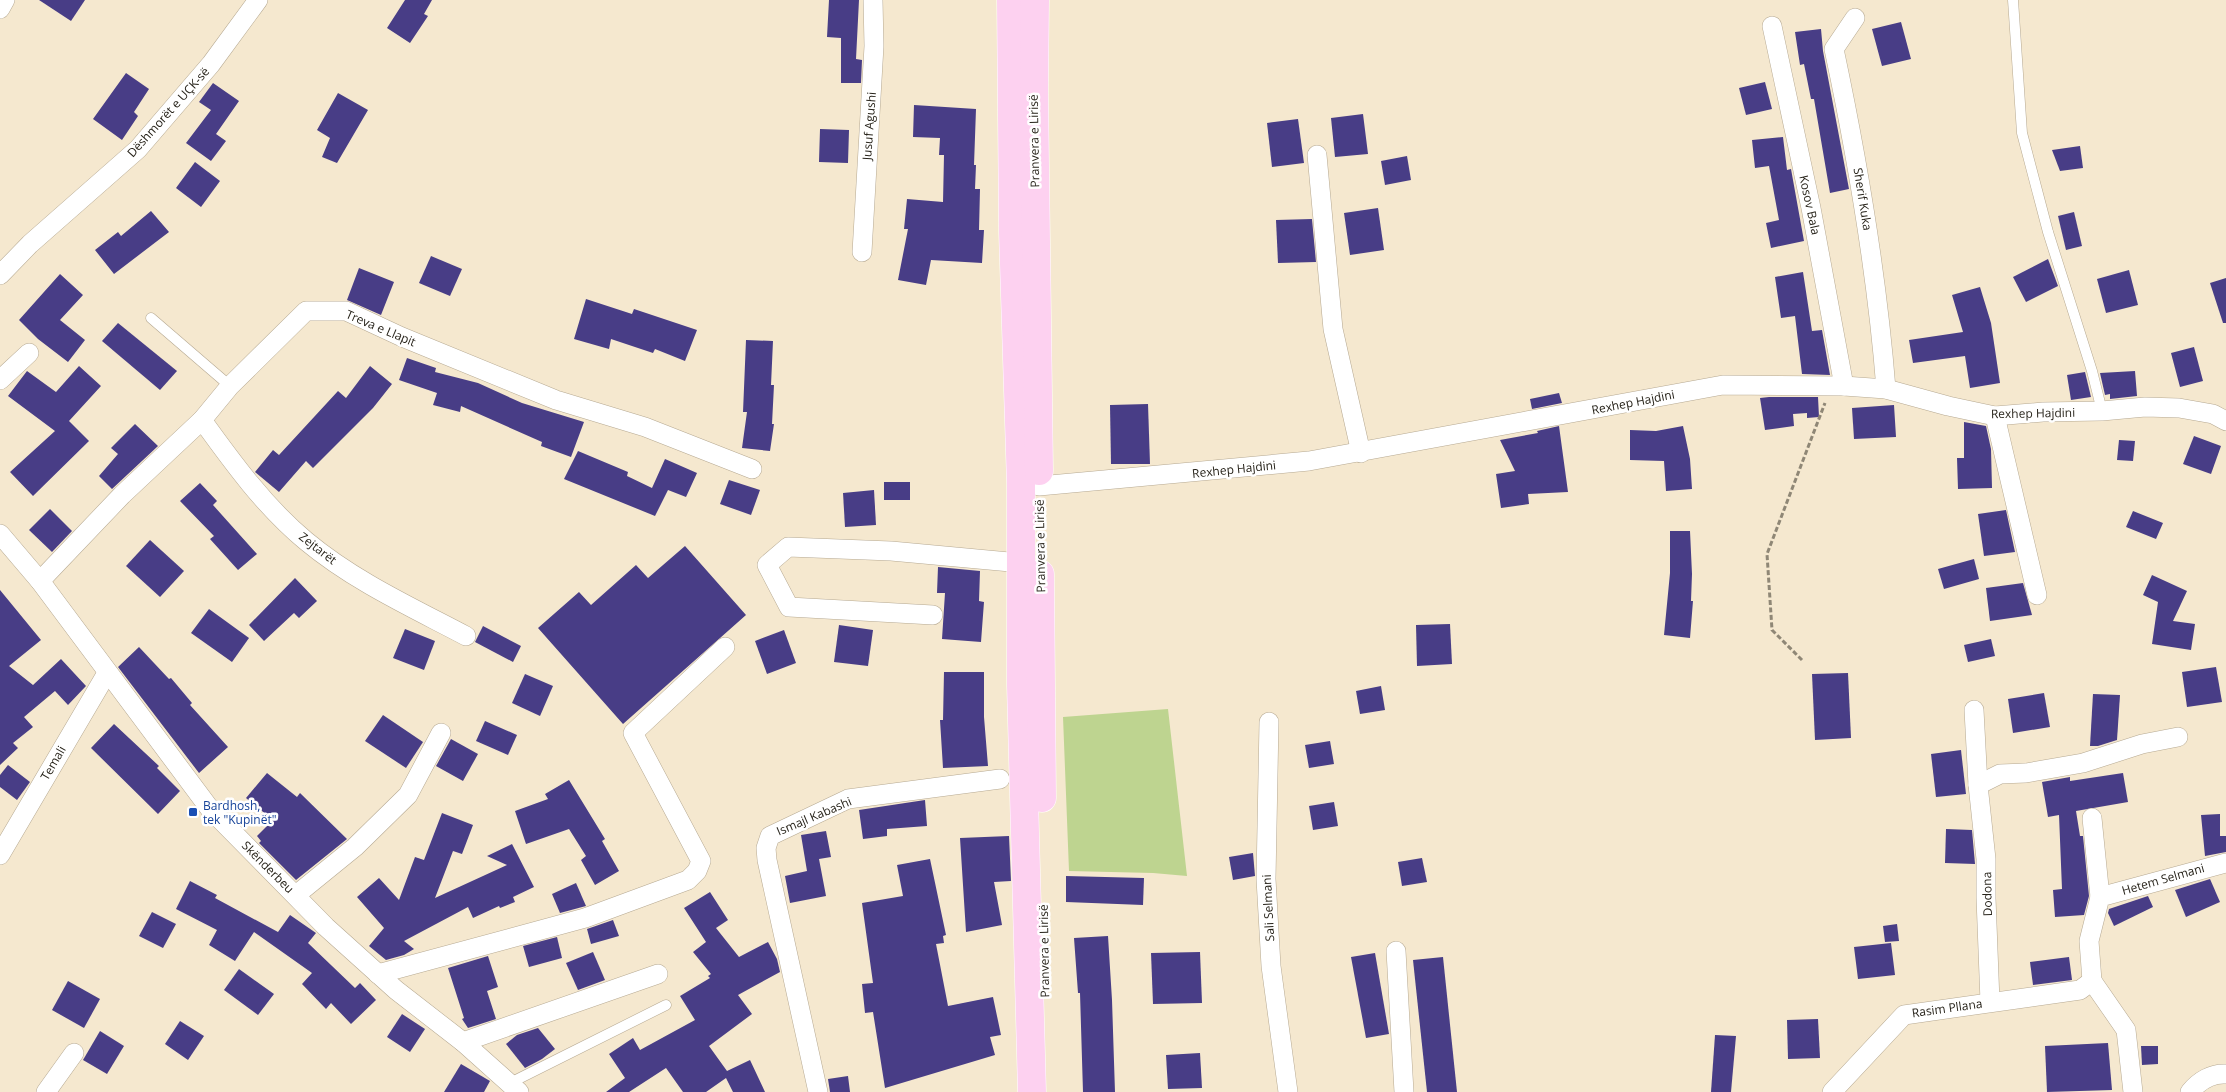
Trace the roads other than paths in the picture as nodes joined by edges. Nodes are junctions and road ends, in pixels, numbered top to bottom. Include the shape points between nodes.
1 (5, 0) edge
2 (258, 0) edge
3 (873, 0) edge
4 (1011, 0) edge
5 (1035, 0) edge
6 (2013, 0) edge
7 (0, 10) edge
8 (1855, 18) dead end
9 (1772, 26) dead end
10 (1317, 155) dead end
11 (862, 252) dead end
12 (0, 275) edge
13 (151, 318) dead end
14 (29, 353) dead end
15 (0, 380) edge
16 (230, 386) junction
17 (1838, 386) junction
18 (1886, 389) junction
19 (2102, 411) junction
20 (1995, 416) junction
21 (202, 420) junction
22 (2226, 421) edge
23 (1361, 453) junction
24 (752, 469) dead end
25 (1039, 486) junction
26 (0, 534) edge
27 (1021, 563) junction
28 (40, 581) junction
29 (2037, 595) dead end
30 (933, 614) dead end
31 (466, 636) dead end
32 (725, 647) dead end
33 (107, 673) junction
34 (1974, 710) dead end
35 (1269, 722) dead end
36 (441, 732) dead end
37 (2178, 737) dead end
38 (1000, 779) dead end
39 (1978, 786) junction
40 (2092, 818) dead end
41 (0, 855) edge
42 (2226, 863) edge
43 (296, 895) junction
44 (2100, 897) junction
45 (1396, 951) dead end
46 (378, 974) junction
47 (658, 974) dead end
48 (2092, 981) junction
49 (1990, 1002) junction
50 (666, 1005) dead end
51 (463, 1042) junction
52 (74, 1053) dead end
53 (2226, 1074) edge
54 (514, 1088) edge
55 (1834, 1091) edge
56 (46, 1092) edge
57 (818, 1092) edge
58 (1032, 1092) edge
59 (1045, 1092) edge
60 (1288, 1092) edge
61 (1404, 1092) edge
62 (2133, 1092) edge
63 (2190, 1092) edge

1 - 7 street
2 - 12 street, Dëshmorët e UÇK-së via 211,64 138,149 30,244
3 - 11 street, Jusuf Agushi via 874,46
4 - 27 main road, Pranvera e Lirisë via 1012,232
5 - 25 main road, Pranvera e Lirisë
6 - 19 lane via 2022,133
8 - 18 street, Sherif Kuka via 1834,49 1854,142 1879,302
9 - 17 street, Kosov Bala via 1811,208
10 - 23 street via 1333,329
13 - 16 lane
14 - 15 street
16 - 21 street, Treva e Llapit
16 - 24 street, Treva e Llapit via 306,311 346,311 556,400 645,427
17 - 18 street, Rexhep Hajdini
17 - 23 street, Rexhep Hajdini via 1723,386
18 - 20 street, Rexhep Hajdini
19 - 20 street, Rexhep Hajdini
19 - 22 street, Rexhep Hajdini via 2145,406 2179,408 2213,414
20 - 29 street
21 - 28 street, Treva e Llapit via 122,495
21 - 31 street, Zejtarët via 245,479 306,540 370,586
23 - 25 street, Rexhep Hajdini via 1309,461
25 - 59 main road, Pranvera e Lirisë
26 - 28 street, Skënderbeu
27 - 30 street, Pranvera e Lirisë via 891,551 788,547 767,565 789,608
27 - 58 main road, Pranvera e Lirisë via 1021,685
28 - 33 street, Skënderbeu
32 - 46 street via 633,733 700,861 697,871 688,880 585,918
33 - 41 street, Temali
33 - 43 street, Skënderbeu via 210,809
34 - 39 street, Dodona
35 - 60 street, Sali Selmani via 1266,879 1272,966
36 - 43 street via 408,795 355,847
37 - 39 street via 2142,744 2083,763 2000,774
38 - 57 street, Ismajl Kabashi via 848,799 770,836 767,860
39 - 49 street, Dodona via 1986,859
40 - 44 street
42 - 44 street, Hetem Selmani
43 - 46 street, Skënderbeu
44 - 48 street via 2089,942
45 - 61 street
46 - 51 street, Skënderbeu
47 - 51 street
48 - 49 street, Rasim Pllana via 2080,990
48 - 62 street via 2126,1030
49 - 55 street, Rasim Pllana via 1904,1015
50 - 54 lane
51 - 54 street, Skënderbeu
52 - 56 street
53 - 63 street via 2217,1073

